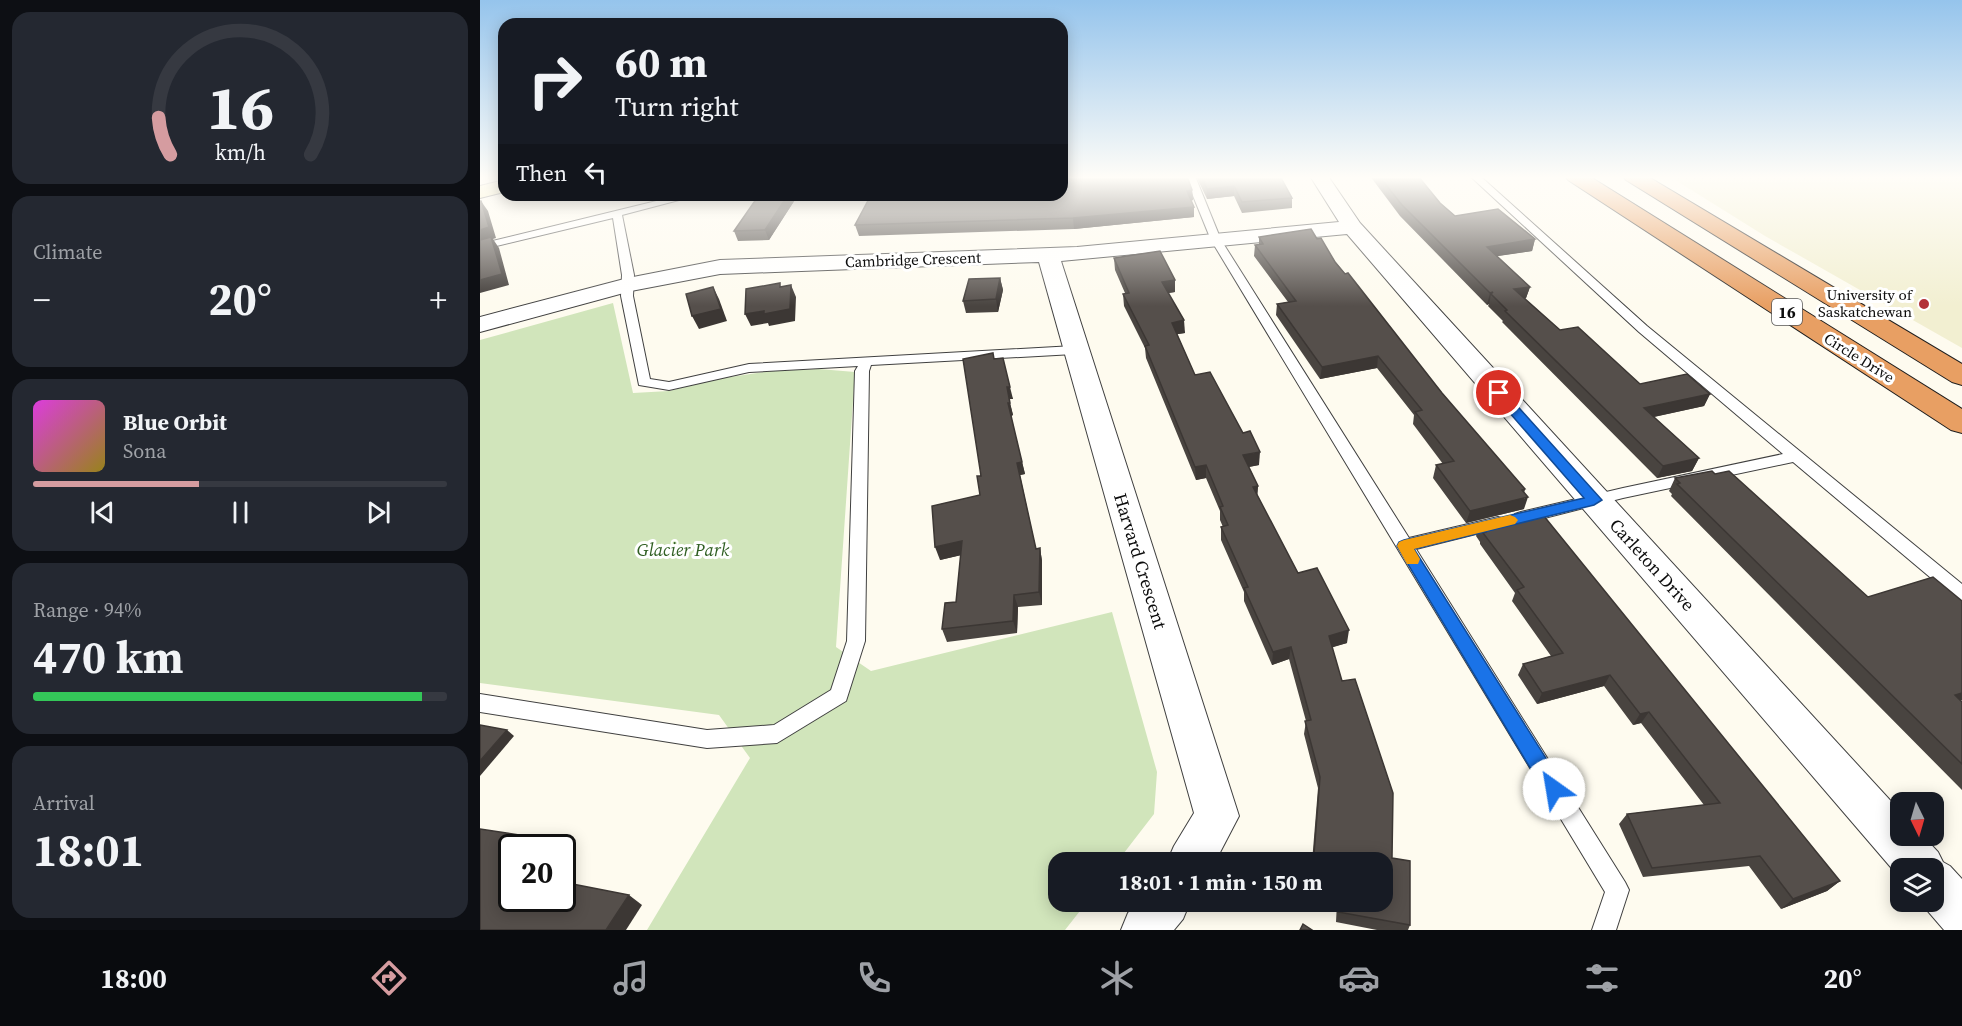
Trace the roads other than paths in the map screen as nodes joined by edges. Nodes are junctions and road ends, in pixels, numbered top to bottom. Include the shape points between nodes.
1 (595, 219) edge
2 (618, 219) edge
3 (1208, 219) edge
4 (1347, 219) edge
5 (1523, 219) edge
6 (1641, 219) edge
7 (1706, 219) edge
8 (1352, 227) junction
9 (1216, 240) junction
10 (480, 247) edge
11 (1049, 255) junction
12 (628, 285) junction
13 (480, 326) edge
14 (1074, 350) junction
15 (866, 361) junction
16 (1962, 376) edge
17 (1962, 423) edge
18 (1796, 456) junction
19 (1594, 500) junction
20 (1404, 546) junction
21 (1962, 594) edge
22 (480, 703) edge
23 (1196, 852) edge
24 (1913, 858) edge
25 (1944, 893) edge
26 (1158, 912) edge
27 (1962, 914) edge
28 (1145, 930) edge
29 (1604, 930) edge

1 - 10 lane
2 - 12 lane
3 - 9 lane
4 - 8 street, Carleton Drive
5 - 18 lane via 1643,329
6 - 17 highway, Circle Drive / 16
7 - 16 highway, 16
8 - 9 street, Cambridge Crescent
8 - 19 street, Carleton Drive
9 - 11 street, Cambridge Crescent
9 - 20 lane
11 - 12 street, Cambridge Crescent via 720,267
11 - 14 street, Harvard Crescent
12 - 13 street, Cambridge Crescent
12 - 15 lane via 645,382 669,386 749,368
14 - 15 lane
14 - 23 street, Harvard Crescent via 1217,816
15 - 22 lane via 862,371 856,641 838,695 777,734 707,739
18 - 19 lane
18 - 21 lane
19 - 20 lane
19 - 24 street, Carleton Drive
20 - 29 lane via 1617,890
25 - 27 street
26 - 28 street

